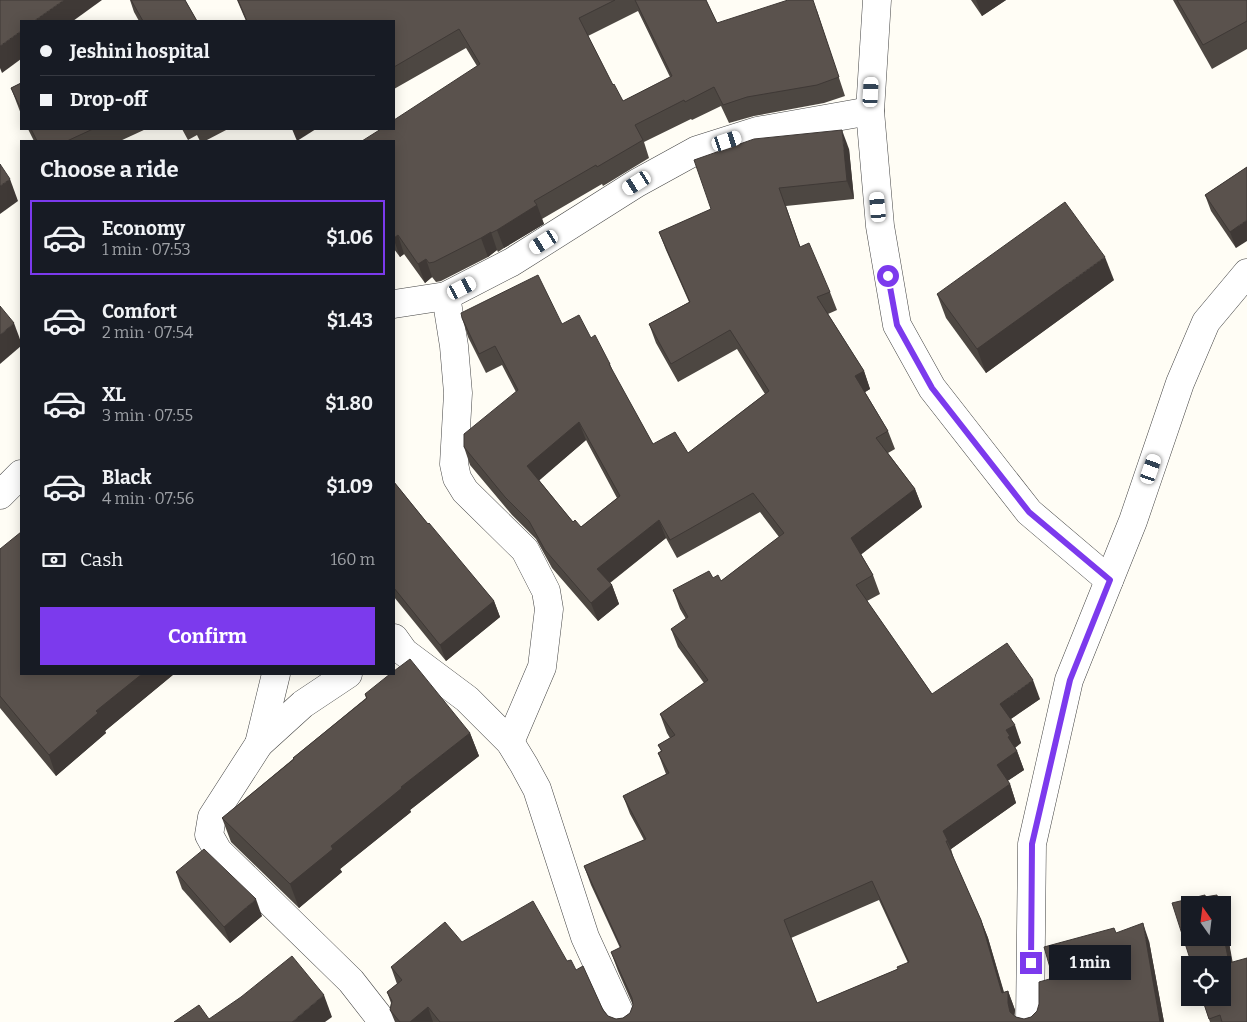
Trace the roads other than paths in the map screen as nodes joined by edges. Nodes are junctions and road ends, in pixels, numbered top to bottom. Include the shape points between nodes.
1 (877, 0) edge
2 (870, 111) junction
3 (1247, 273) edge
4 (446, 296) junction
5 (395, 304) edge
6 (20, 475) edge
7 (0, 495) edge
8 (1110, 580) junction
9 (397, 649) edge
10 (276, 675) edge
11 (346, 675) edge
12 (510, 742) junction
13 (259, 744) junction
14 (383, 1022) edge
15 (624, 1022) edge
16 (1030, 1022) edge

1 - 2 street
2 - 4 street via 757,131 698,150 637,183 512,262
2 - 8 street via 880,226 897,325 932,388 1029,512
3 - 8 street via 1206,322 1180,382
4 - 5 street
4 - 12 street via 458,393 454,464 457,478 465,491 525,550 546,591 549,609 542,667
6 - 7 street
8 - 16 street via 1070,680 1032,844
9 - 12 street via 467,699
10 - 13 street
11 - 13 street via 303,704
12 - 15 street via 537,789 585,937
13 - 14 street via 212,817 209,835 218,851 351,981

